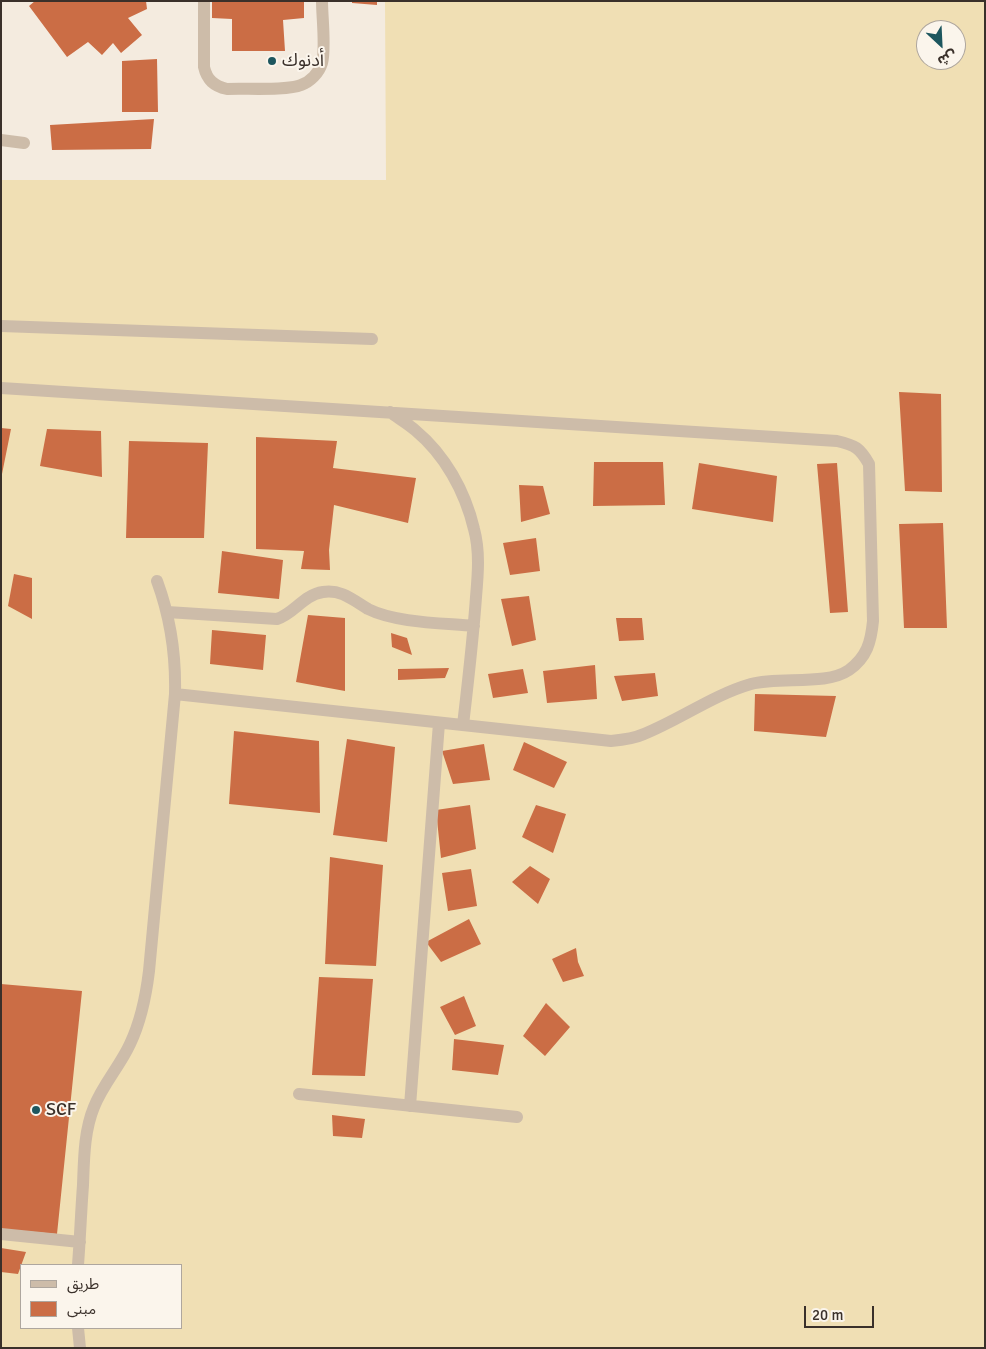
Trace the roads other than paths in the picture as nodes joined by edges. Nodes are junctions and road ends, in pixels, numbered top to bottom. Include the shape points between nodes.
1 (204, 1) edge
2 (322, 1) edge
3 (1, 140) edge
4 (24, 143) dead end
5 (1, 326) edge
6 (372, 339) dead end
7 (1, 388) edge
8 (390, 412) junction
9 (157, 582) dead end
10 (167, 612) junction
11 (474, 626) junction
12 (175, 694) junction
13 (439, 722) junction
14 (463, 725) junction
15 (299, 1094) dead end
16 (410, 1106) junction
17 (517, 1117) dead end
18 (1, 1234) edge
19 (80, 1242) junction
20 (78, 1264) edge
21 (78, 1329) edge
22 (80, 1348) edge

1 - 2 lane via 206,75 218,87 227,89 300,86 310,80 322,63
3 - 4 lane
5 - 6 lane
7 - 8 lane
8 - 11 lane via 436,450 466,502 475,530 478,560
8 - 14 lane via 837,441 862,452 869,464 873,621 871,640 863,657 848,671 830,678 771,680 737,688 644,734 627,739 610,741
9 - 10 lane
10 - 11 lane via 277,619 313,594 335,592 396,618
10 - 12 lane via 174,651
11 - 14 lane
12 - 13 lane
12 - 19 lane via 146,996 130,1044 104,1086 87,1131
13 - 14 lane
13 - 16 lane
15 - 16 lane
16 - 17 lane
18 - 19 lane
19 - 20 lane
21 - 22 lane

